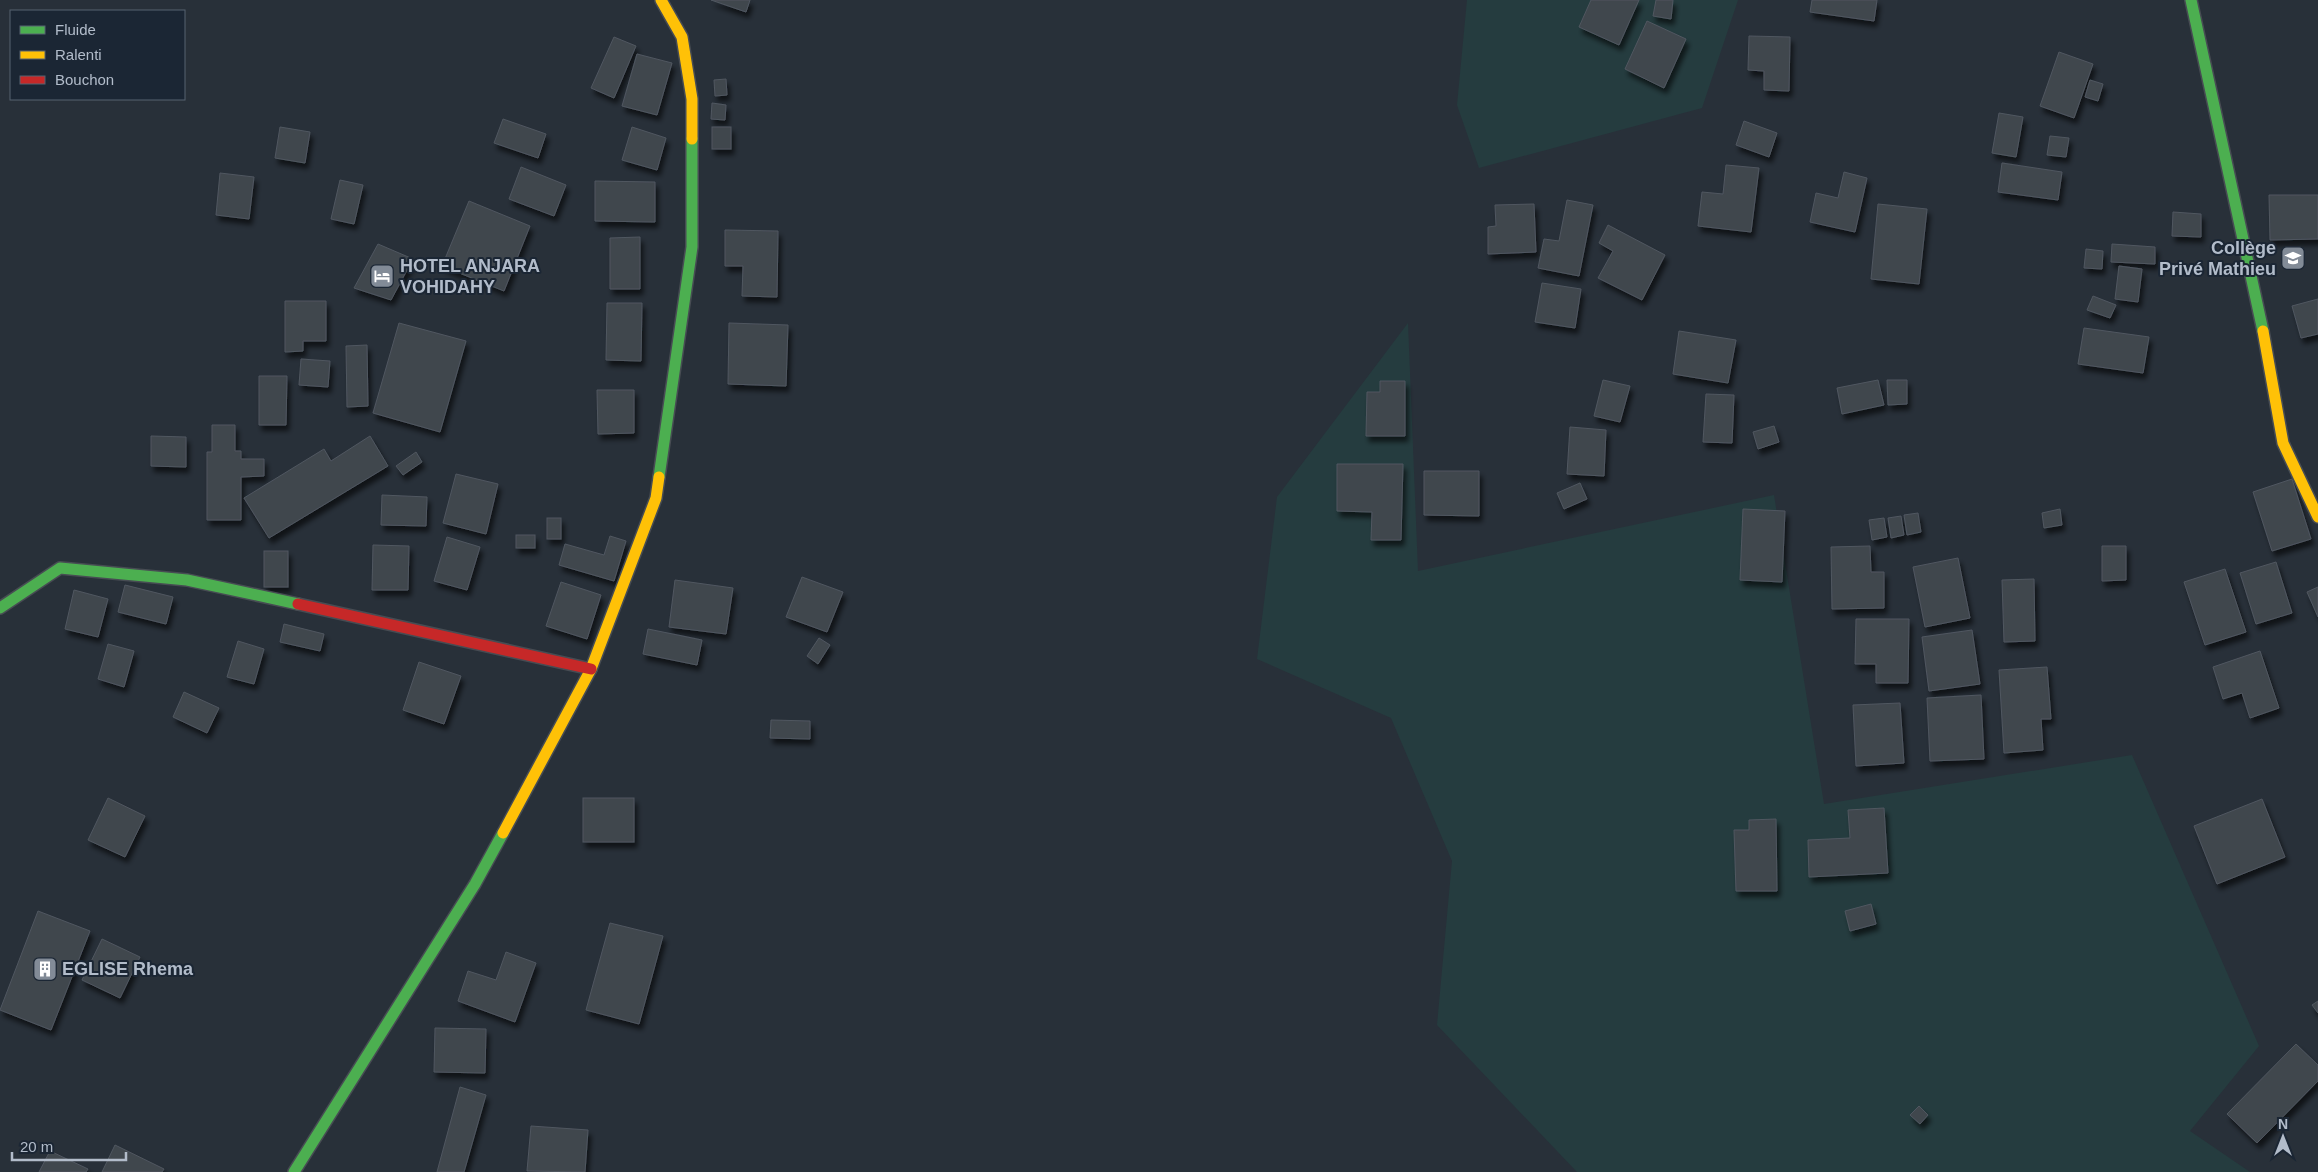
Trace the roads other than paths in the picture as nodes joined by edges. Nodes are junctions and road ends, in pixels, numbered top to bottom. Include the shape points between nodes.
1 (661, 0) edge
2 (2191, 0) edge
3 (2318, 517) edge
4 (0, 608) edge
5 (591, 669) junction
6 (294, 1172) edge

1 - 5 street via 682,38 692,99 692,248 656,498
2 - 3 street via 2273,377 2283,443
4 - 5 street via 60,568 187,580
5 - 6 street via 475,884

